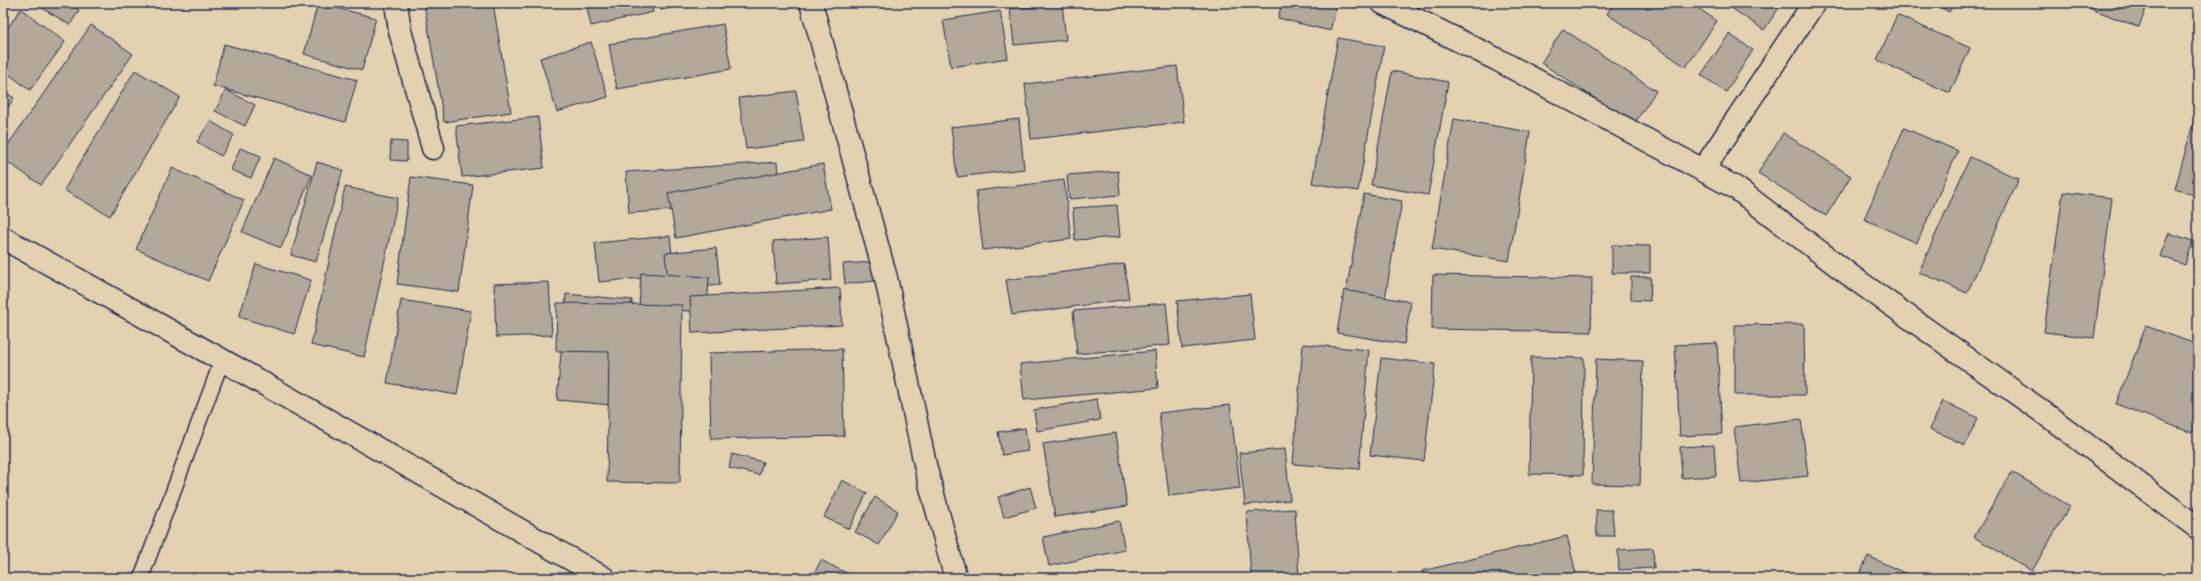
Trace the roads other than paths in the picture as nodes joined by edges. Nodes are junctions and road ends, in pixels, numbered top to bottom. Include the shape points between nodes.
1 (396, 3) edge
2 (811, 3) edge
3 (1383, 3) edge
4 (1814, 3) edge
5 (433, 148) dead end
6 (1703, 170) junction
7 (3, 238) edge
8 (222, 360) junction
9 (2198, 528) edge
10 (955, 576) edge
11 (141, 578) edge
12 (604, 578) edge

1 - 5 street via 400,31
2 - 10 street via 886,278 926,469
3 - 6 street via 1498,60
4 - 6 street
6 - 9 street via 1736,188 1855,279 2040,410
7 - 8 street
8 - 11 lane
8 - 12 street

